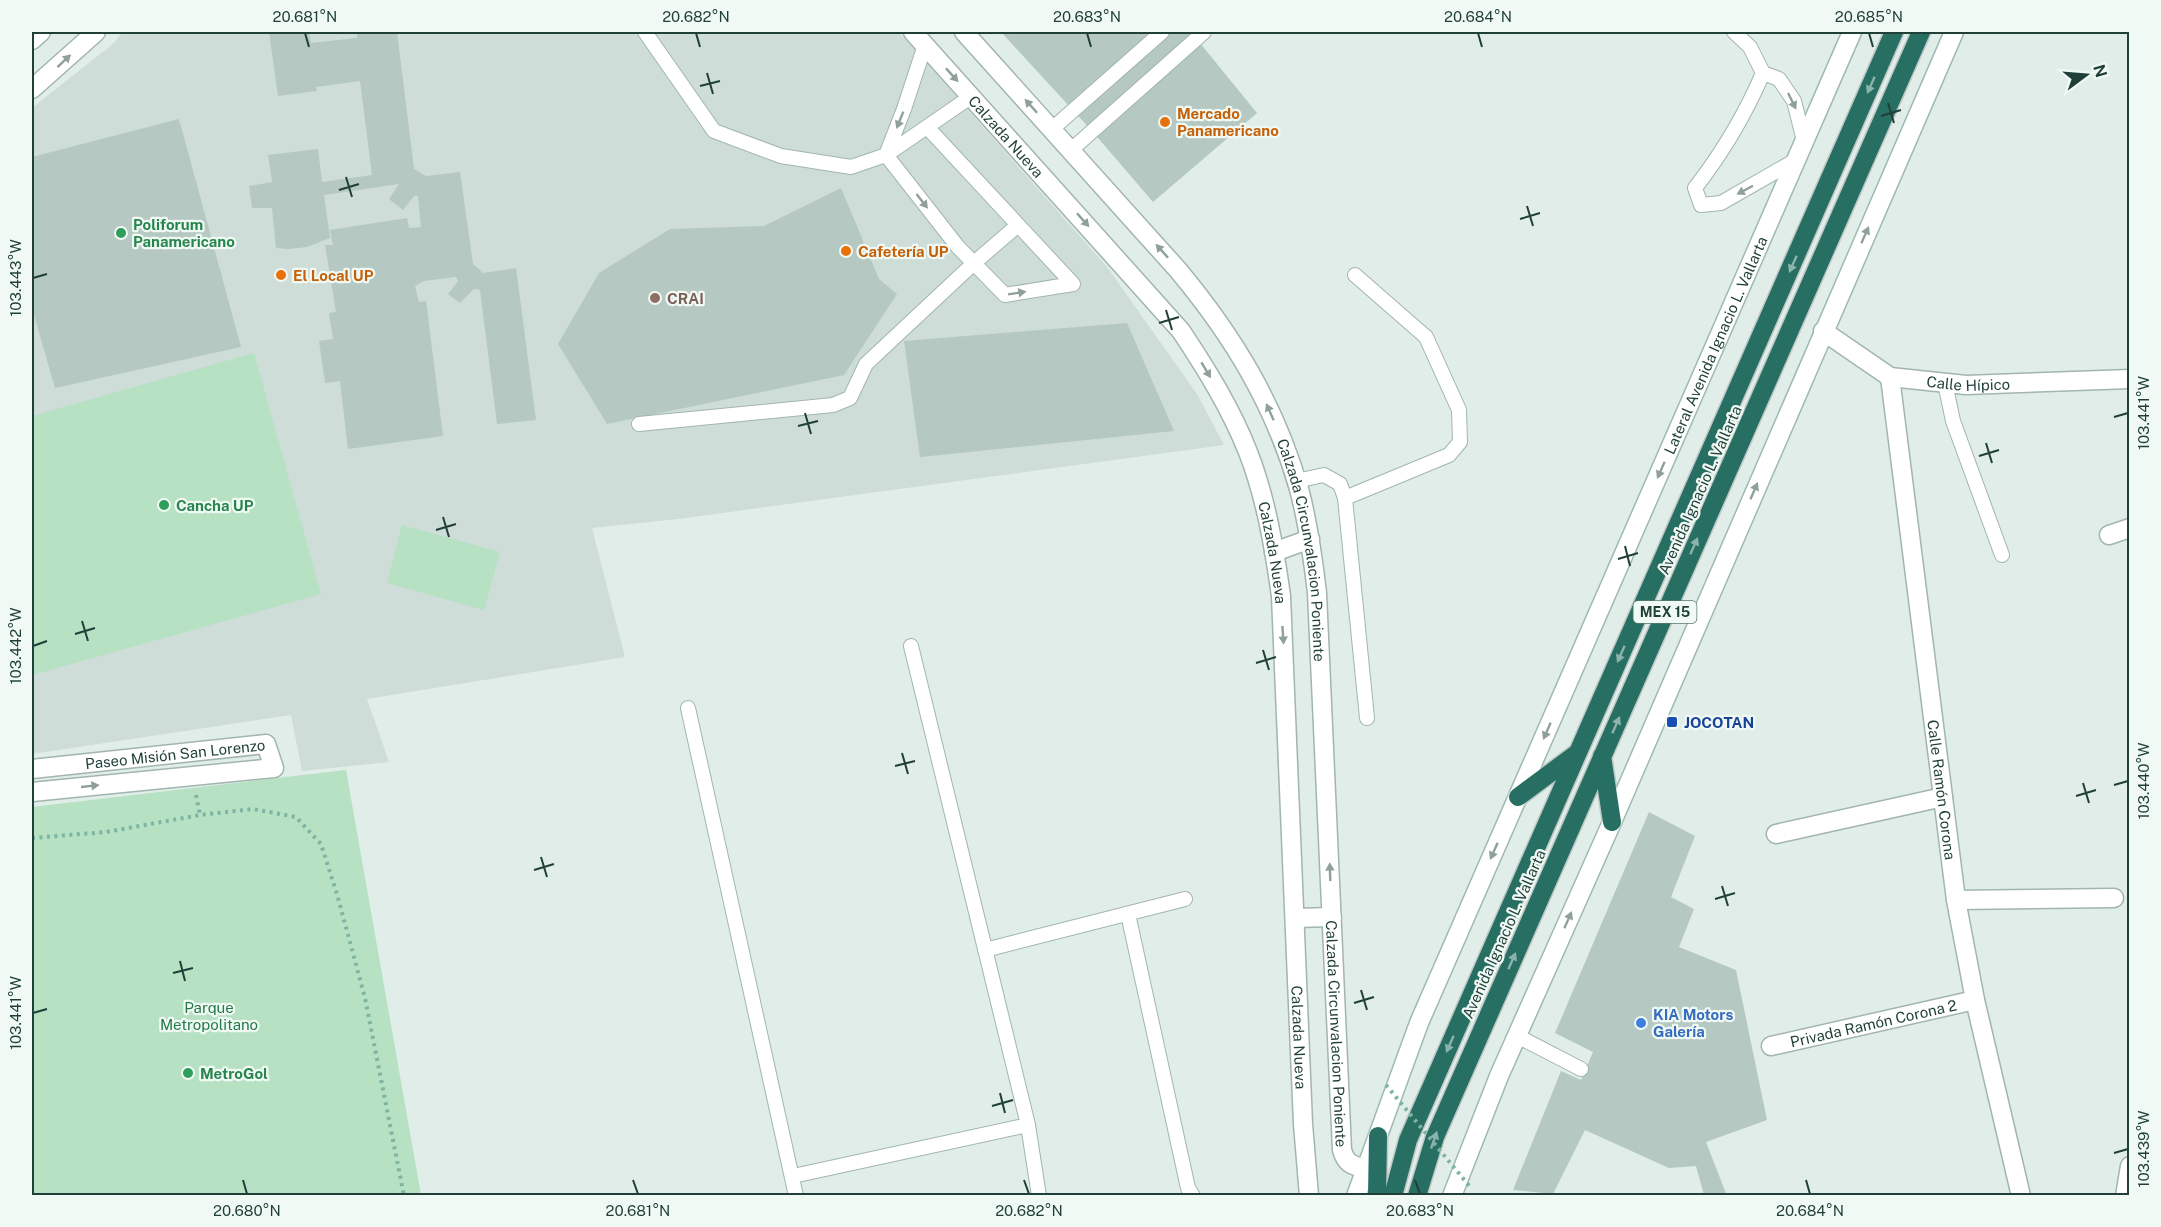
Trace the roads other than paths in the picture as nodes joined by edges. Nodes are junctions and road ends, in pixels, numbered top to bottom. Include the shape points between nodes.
1 (41, 32) edge
2 (96, 32) edge
3 (645, 32) edge
4 (964, 32) edge
5 (1161, 32) edge
6 (1204, 32) edge
7 (1734, 32) edge
8 (1852, 32) edge
9 (1894, 32) edge
10 (1921, 32) edge
11 (1943, 32) edge
12 (1954, 32) edge
13 (919, 38) edge
14 (32, 40) edge
15 (1941, 61) junction
16 (1763, 73) junction
17 (32, 89) edge
18 (972, 96) junction
19 (927, 127) junction
20 (1052, 129) junction
21 (1804, 141) junction
22 (1071, 150) junction
23 (886, 154) junction
24 (1796, 160) junction
25 (1018, 225) junction
26 (974, 262) junction
27 (1355, 275) dead end
28 (1823, 331) junction
29 (1890, 377) junction
30 (2130, 379) edge
31 (1945, 383) junction
32 (639, 424) dead end
33 (1296, 481) junction
34 (1345, 498) junction
35 (2130, 528) edge
36 (2109, 535) dead end
37 (1310, 539) junction
38 (1275, 552) junction
39 (2002, 555) dead end
40 (911, 646) dead end
41 (688, 708) dead end
42 (1367, 718) dead end
43 (1578, 753) junction
44 (1602, 756) junction
45 (32, 769) edge
46 (32, 792) edge
47 (1518, 797) junction
48 (1942, 797) junction
49 (1612, 822) junction
50 (1776, 834) dead end
51 (2114, 898) dead end
52 (1185, 899) dead end
53 (1956, 900) junction
54 (1128, 914) junction
55 (1332, 917) junction
56 (1295, 918) junction
57 (985, 950) junction
58 (1975, 1000) junction
59 (1517, 1036) junction
60 (1771, 1046) dead end
61 (1581, 1069) dead end
62 (1028, 1125) junction
63 (1378, 1136) junction
64 (2130, 1166) edge
65 (1365, 1169) junction
66 (793, 1176) junction
67 (796, 1196) edge
68 (1039, 1196) edge
69 (1193, 1196) edge
70 (1309, 1196) edge
71 (1356, 1196) edge
72 (1377, 1196) edge
73 (1393, 1196) edge
74 (1417, 1196) edge
75 (1452, 1196) edge
76 (2021, 1196) edge
77 (2125, 1196) edge

1 - 14 street
17 -> 2 street
3 - 23 lane via 714,131 782,156 851,167
20 -> 4 street, Calzada Circunvalacion Poniente
5 - 20 lane
6 - 22 lane
7 - 16 lane via 1750,47
8 - 21 street, Lateral Avenida Ignacio L. Vallarta
9 -> 43 highway, Avenida Ignacio L. Vallarta / MEX 15
44 -> 10 highway, Avenida Ignacio L. Vallarta / MEX 15
11 - 15 street
12 - 15 street
13 -> 18 street, Calzada Nueva
13 -> 23 lane via 904,109
28 -> 15 street
16 -> 21 lane via 1779,79 1794,101
24 -> 16 lane via 1721,203 1701,205 1695,188 1748,108
18 - 19 lane
18 -> 38 street, Calzada Nueva via 1181,331 1226,404 1248,453
19 - 23 lane
19 - 25 lane
20 - 22 street, Calzada Circunvalacion Poniente
21 - 24 street, Lateral Avenida Ignacio L. Vallarta
33 -> 22 street, Calzada Circunvalacion Poniente via 1259,386 1211,309
23 -> 26 lane
24 -> 47 street, Lateral Avenida Ignacio L. Vallarta
25 - 26 lane
26 -> 25 lane via 1005,295 1073,284
26 - 32 lane via 866,364 850,398 832,405
27 - 34 lane via 1426,337 1460,410 1460,442 1449,455
28 - 29 street, Calle Hípico
49 -> 28 street
29 - 31 street, Calle Hípico
29 - 48 street, Calle Ramón Corona
30 - 31 street, Calle Hípico
31 - 39 lane via 1953,421
33 - 34 lane via 1324,475 1340,484
33 - 37 street, Calzada Circunvalacion Poniente
34 - 42 lane
35 - 36 street
37 - 38 street
55 -> 37 street, Calzada Circunvalacion Poniente via 1321,652
38 -> 56 street, Calzada Nueva via 1284,642
40 - 57 lane
41 - 66 lane
43 - 47 highway
43 -> 73 highway, Avenida Ignacio L. Vallarta / MEX 15 via 1408,1140
44 - 49 highway
74 -> 44 highway, Avenida Ignacio L. Vallarta / MEX 15 via 1435,1137
46 -> 45 street, Paseo Misión San Lorenzo via 274,768 266,744
47 -> 63 street via 1419,1023
48 - 50 street
48 - 53 street, Calle Ramón Corona
59 -> 49 street
51 - 53 street
52 - 54 lane
53 - 58 street, Calle Ramón Corona
54 - 57 lane
54 - 69 lane via 1188,1188
55 - 56 street
55 - 65 street, Calzada Circunvalacion Poniente via 1342,1150 1351,1164
56 - 70 street, Calzada Nueva
57 - 62 lane
58 - 60 street, Privada Ramón Corona 2
58 - 76 street, Calle Ramón Corona
59 - 61 lane
59 - 75 street
62 - 66 lane
62 - 68 lane
63 - 65 street
63 - 72 highway
64 - 77 street
65 - 71 street
66 - 67 lane

